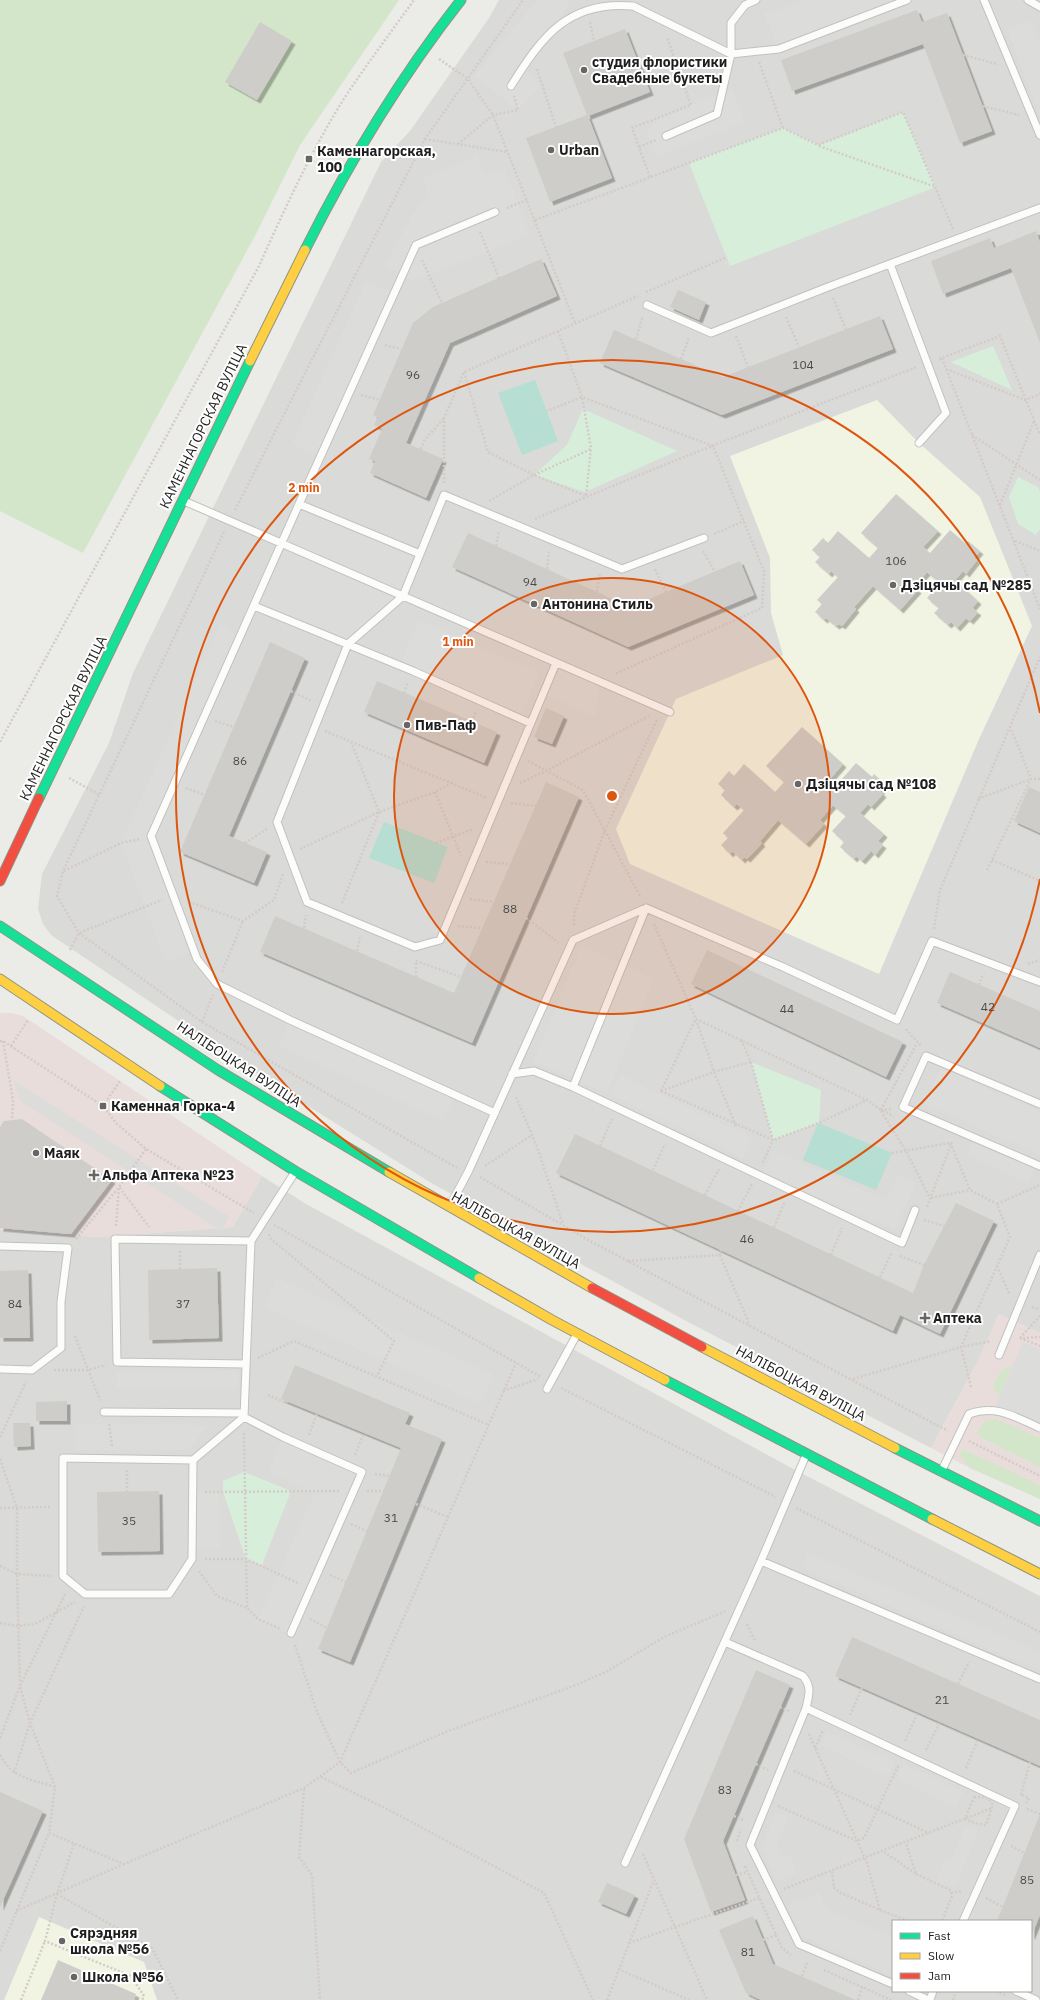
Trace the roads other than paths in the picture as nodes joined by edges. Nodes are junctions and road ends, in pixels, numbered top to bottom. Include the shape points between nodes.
1 (461, 0) edge
2 (756, 0) edge
3 (907, 0) edge
4 (984, 0) edge
5 (1028, 0) edge
6 (1040, 7) edge
7 (731, 54) junction
8 (512, 86) road end
9 (666, 136) road end
10 (1040, 136) edge
11 (1040, 208) edge
12 (495, 212) road end
13 (890, 264) junction
14 (647, 304) road end
15 (919, 443) dead end
16 (182, 500) junction
17 (299, 504) junction
18 (701, 539) road end
19 (282, 544) junction
20 (420, 554) junction
21 (403, 596) junction
22 (254, 606) junction
23 (348, 644) junction
24 (556, 663) junction
25 (670, 712) dead end
26 (530, 722) junction
27 (0, 881) edge
28 (646, 908) junction
29 (0, 926) edge
30 (0, 979) edge
31 (1040, 982) edge
32 (512, 1074) junction
33 (573, 1087) junction
34 (1040, 1104) edge
35 (494, 1112) junction
36 (1040, 1166) edge
37 (295, 1171) junction
38 (449, 1208) junction
39 (914, 1210) dead end
40 (251, 1241) junction
41 (0, 1246) edge
42 (1040, 1255) edge
43 (578, 1332) junction
44 (999, 1355) dead end
45 (246, 1364) junction
46 (0, 1369) edge
47 (547, 1389) dead end
48 (104, 1412) road end
49 (244, 1415) junction
50 (1040, 1428) edge
51 (806, 1455) junction
52 (193, 1460) junction
53 (941, 1473) junction
54 (1040, 1521) edge
55 (761, 1561) junction
56 (1040, 1574) edge
57 (291, 1633) road end
58 (725, 1642) junction
59 (1040, 1679) edge
60 (806, 1708) junction
61 (625, 1863) dead end
62 (963, 1920) edge
63 (892, 1984) edge
64 (911, 1992) edge
65 (1018, 1992) edge
66 (929, 2000) edge
67 (1036, 2000) edge

1 - 16 main road, КАМЕННАГОРСКАЯ ВУЛІЦА via 441,23 378,114 342,178
2 - 7 lane via 745,5 731,23
3 - 7 lane via 779,50
4 - 10 lane
5 - 6 lane
7 - 8 lane via 633,6 616,4 587,9 556,26
7 - 9 lane via 717,114
11 - 13 lane
12 - 17 lane via 416,245
13 - 14 lane via 711,333
13 - 15 lane via 946,413
16 - 19 lane
16 - 27 main road, КАМЕННАГОРСКАЯ ВУЛІЦА
17 - 19 lane
17 - 20 lane
18 - 20 lane via 622,569 444,495
19 - 21 lane
19 - 22 lane
20 - 21 lane
21 - 23 lane
21 - 24 lane
22 - 23 lane
22 - 35 lane via 151,836 197,960 218,984 290,1020
23 - 26 lane
23 - 26 lane via 277,822 307,902 415,947 440,940
24 - 25 lane
24 - 26 lane
28 - 31 lane via 897,1020 932,941
28 - 32 lane via 573,940
28 - 33 lane
29 - 38 main road, НАЛІБОЦКАЯ ВУЛІЦА via 218,1070
30 - 37 main road via 190,1106
32 - 33 lane via 534,1071
32 - 35 lane
33 - 39 lane via 902,1243
34 - 36 lane via 926,1056 903,1107
35 - 38 lane
37 - 40 lane
37 - 43 main road via 552,1320
38 - 53 main road, НАЛІБОЦКАЯ ВУЛІЦА via 574,1278
40 - 45 lane
40 - 45 lane via 115,1239 117,1362
41 - 46 lane via 68,1248 61,1302 61,1348 32,1370
42 - 44 lane
43 - 47 lane
43 - 51 main road
45 - 49 lane
48 - 49 lane
49 - 52 lane
49 - 57 lane via 362,1472
50 - 53 lane via 1003,1412 981,1410 969,1414
51 - 55 lane
51 - 56 main road
52 - 52 lane via 63,1458 63,1576 85,1594 169,1594 192,1559
53 - 54 main road, НАЛІБОЦКАЯ ВУЛІЦА
55 - 58 lane
55 - 59 lane
58 - 60 lane via 803,1676 809,1683 810,1693
58 - 61 lane
60 - 62 lane via 1015,1806
60 - 63 lane via 750,1845 799,1944
64 - 66 lane
65 - 67 lane

